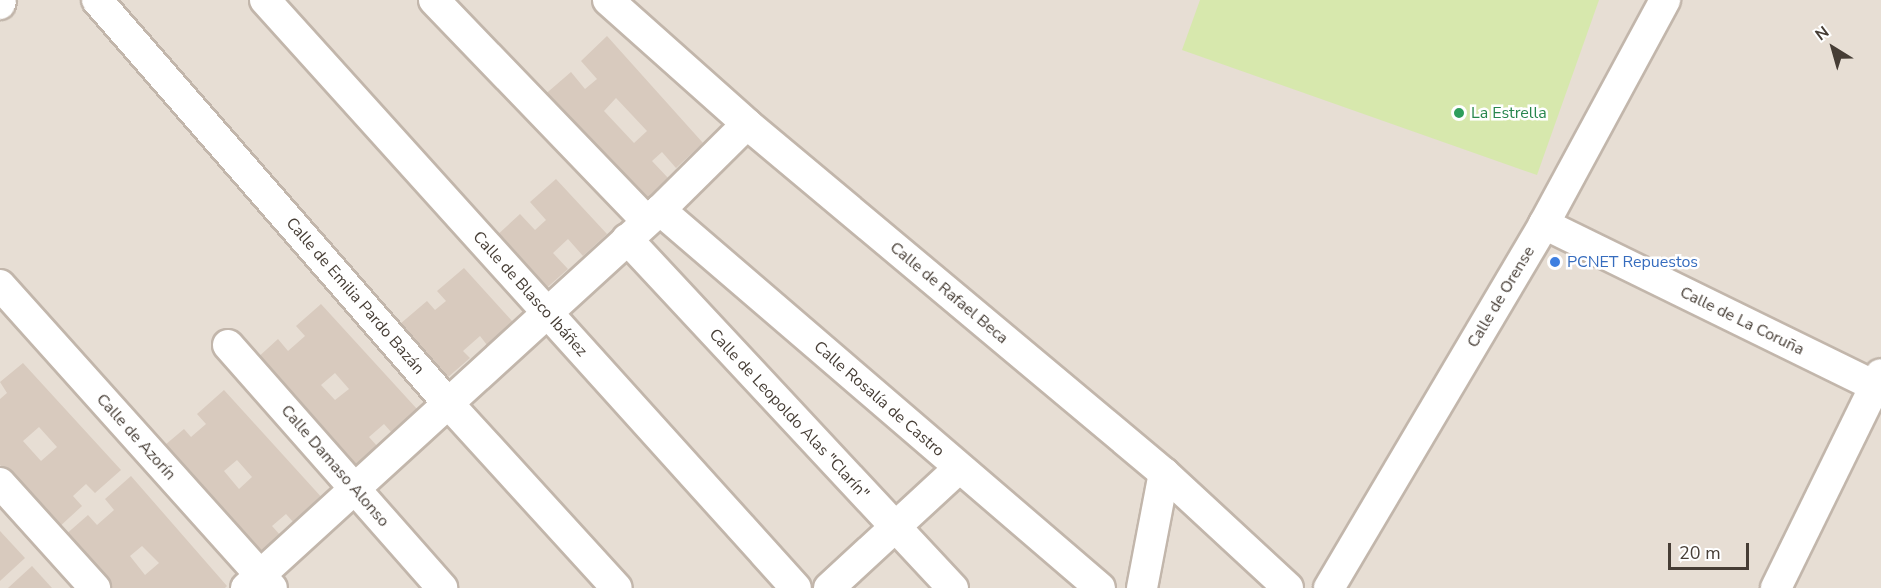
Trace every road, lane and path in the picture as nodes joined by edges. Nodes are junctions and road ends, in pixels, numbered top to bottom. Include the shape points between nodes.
1 (97, 0) edge
2 (265, 0) edge
3 (434, 0) edge
4 (608, 0) edge
5 (1665, 0) edge
6 (747, 124) junction
7 (644, 223) junction
8 (1544, 224) junction
9 (0, 285) edge
10 (545, 312) junction
11 (228, 345) dead end
12 (1879, 383) edge
13 (446, 401) junction
14 (959, 468) junction
15 (1164, 473) junction
16 (0, 483) edge
17 (355, 489) junction
18 (894, 528) junction
19 (260, 584) edge
20 (95, 588) edge
21 (442, 588) edge
22 (617, 588) edge
23 (796, 588) edge
24 (829, 588) edge
25 (953, 588) edge
26 (1100, 588) edge
27 (1142, 588) edge
28 (1288, 588) edge
29 (1329, 588) edge
30 (1776, 588) edge

1 - 13 street, Calle de Emilia Pardo Bazán
2 - 10 street, Calle de Blasco Ibáñez
3 - 7 street, Calle de Leopoldo Alas "Clarín"
4 - 6 street, Calle de Rafael Beca
5 - 8 street, Calle de Orense
6 - 7 street
6 - 15 street, Calle de Rafael Beca
7 - 10 street
7 - 14 street, Calle Rosalía de Castro
7 - 18 street, Calle de Leopoldo Alas "Clarín"
8 - 12 street, Calle de La Coruña
8 - 29 street, Calle de Orense
9 - 19 street, Calle de Azorín
10 - 13 street
10 - 23 street, Calle de Blasco Ibáñez
11 - 17 street, Calle Damaso Alonso
12 - 30 street
13 - 17 street
13 - 22 street, Calle de Emilia Pardo Bazán
14 - 18 street
14 - 26 street, Calle Rosalía de Castro
15 - 27 street
15 - 28 street, Calle de Rafael Beca
16 - 20 street
17 - 19 street
17 - 21 street, Calle Damaso Alonso
18 - 24 street
18 - 25 street, Calle de Leopoldo Alas "Clarín"

